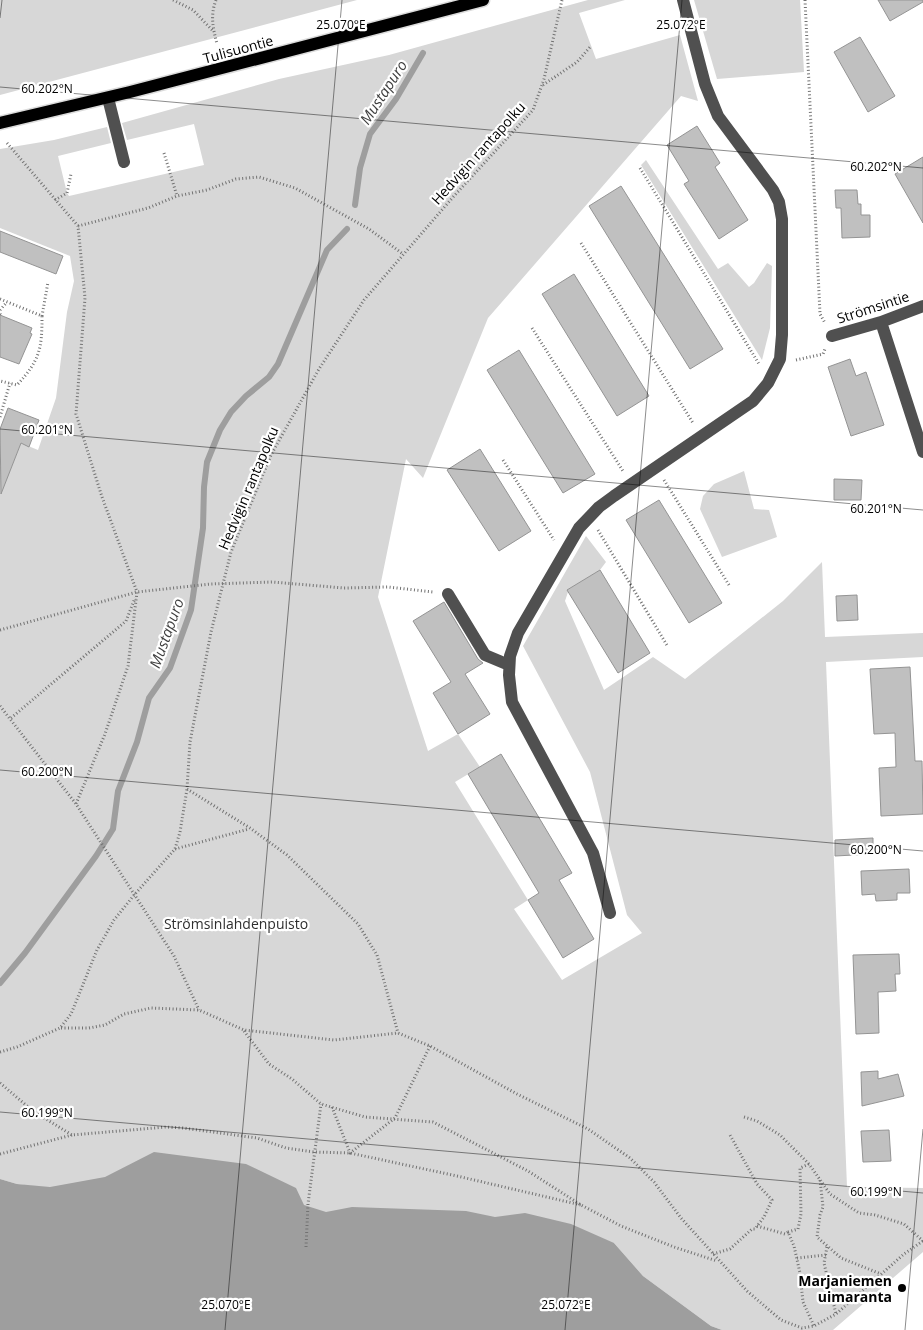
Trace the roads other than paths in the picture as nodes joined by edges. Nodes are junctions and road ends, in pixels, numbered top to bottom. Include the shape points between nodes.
1 (483, 0) edge
2 (683, 0) edge
3 (108, 98) junction
4 (0, 123) edge
5 (124, 162) dead end
6 (923, 306) edge
7 (881, 322) junction
8 (832, 336) road end
9 (923, 452) edge
10 (448, 594) road end
11 (509, 665) junction
12 (610, 913) dead end

1 - 3 main road, Tulisuontie
2 - 11 street via 705,84 718,116 779,202 782,219 780,359 770,381 753,401 598,507 579,528 518,633
3 - 4 main road, Tulisuontie
3 - 5 street
6 - 7 street, Strömsintie
7 - 8 street, Strömsintie
7 - 9 street
10 - 11 street via 485,655
11 - 12 street via 512,702 593,853

